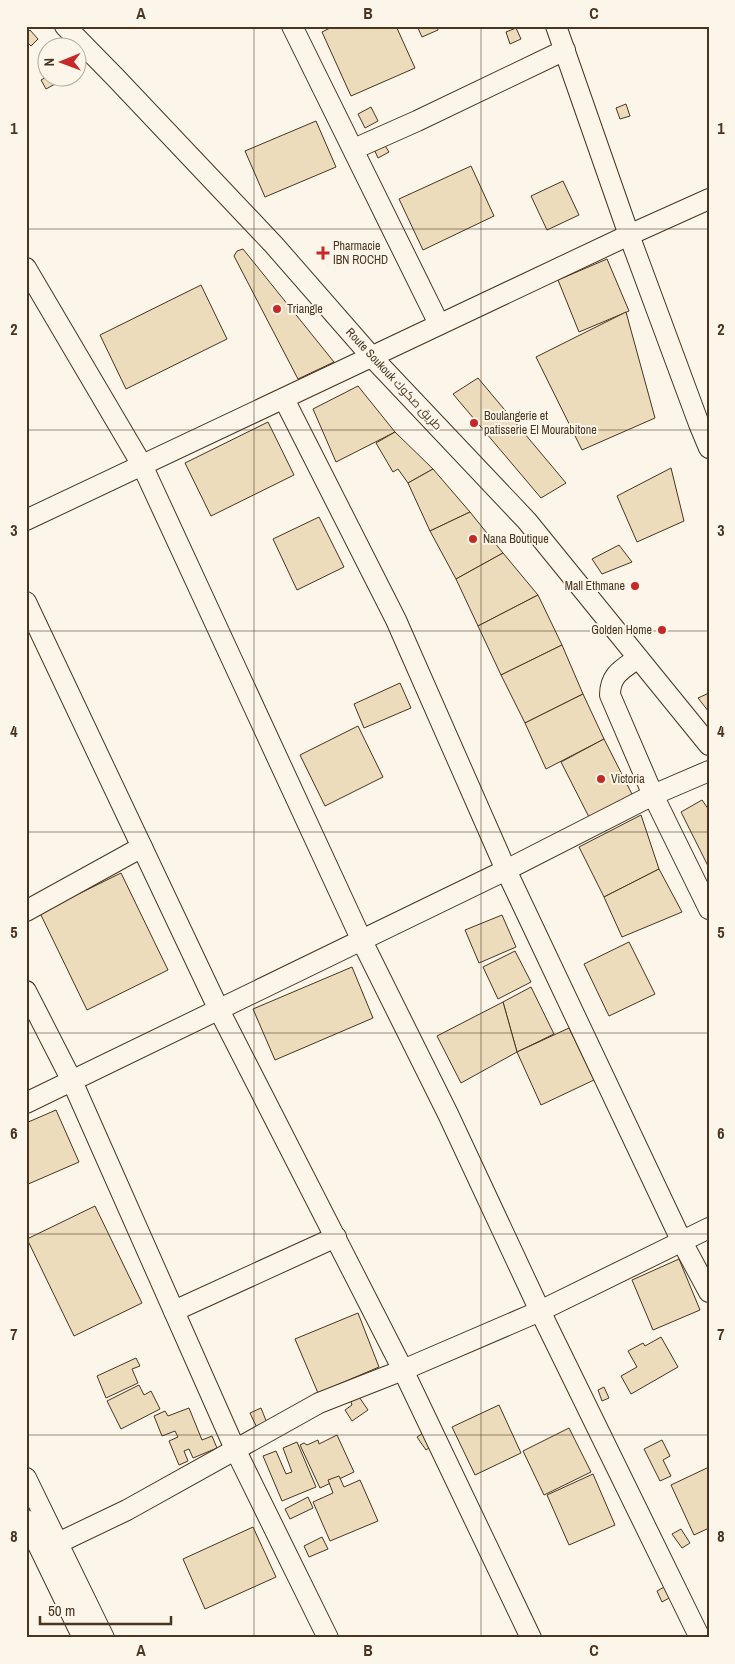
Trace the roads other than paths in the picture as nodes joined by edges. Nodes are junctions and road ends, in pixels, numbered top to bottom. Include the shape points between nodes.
1 (64, 26) edge
2 (556, 26) edge
3 (296, 28) edge
4 (565, 50) junction
5 (354, 149) junction
6 (709, 199) edge
7 (629, 235) junction
8 (26, 268) edge
9 (439, 324) junction
10 (372, 356) junction
11 (284, 399) junction
12 (709, 448) edge
13 (142, 465) junction
14 (26, 520) edge
15 (26, 602) edge
16 (638, 658) junction
17 (709, 745) edge
18 (709, 771) edge
19 (653, 795) junction
20 (142, 847) junction
21 (506, 870) junction
22 (709, 909) edge
23 (26, 910) edge
24 (362, 940) junction
25 (26, 991) edge
26 (219, 1010) junction
27 (72, 1081) junction
28 (26, 1103) edge
29 (709, 1228) edge
30 (336, 1237) junction
31 (682, 1242) junction
32 (709, 1292) edge
33 (174, 1311) junction
34 (540, 1311) junction
35 (404, 1370) junction
36 (235, 1450) junction
37 (26, 1478) edge
38 (26, 1520) edge
39 (42, 1551) edge
40 (83, 1638) edge
41 (104, 1638) edge
42 (328, 1638) edge
43 (531, 1638) edge
44 (700, 1638) edge

1 - 10 street, Route Soukouk طريق صكوك via 274,245
2 - 4 street
3 - 5 street
4 - 5 street
4 - 7 street
5 - 9 street
6 - 7 street
7 - 9 street
7 - 12 street
8 - 13 street
9 - 10 street
10 - 11 street
10 - 16 street, Route Soukouk طريق صكوك via 527,521
11 - 13 street
11 - 21 street via 396,620
13 - 14 street
13 - 24 street
15 - 20 street
16 - 17 street, Route Soukouk طريق صكوك
16 - 19 street via 615,675 610,695
18 - 19 street
19 - 21 street
19 - 22 street
20 - 23 street
20 - 26 street
21 - 24 street
21 - 31 street
24 - 26 street
24 - 34 street
25 - 27 street
26 - 27 street
26 - 30 street
27 - 28 street
27 - 33 street
29 - 31 street
30 - 33 street
30 - 35 street
31 - 32 street
31 - 34 street
33 - 36 street
34 - 35 street
34 - 44 street
35 - 36 street via 320,1403
35 - 43 street
36 - 39 street via 127,1510
36 - 42 street
37 - 39 street
38 - 39 street
39 - 40 street
39 - 41 street

